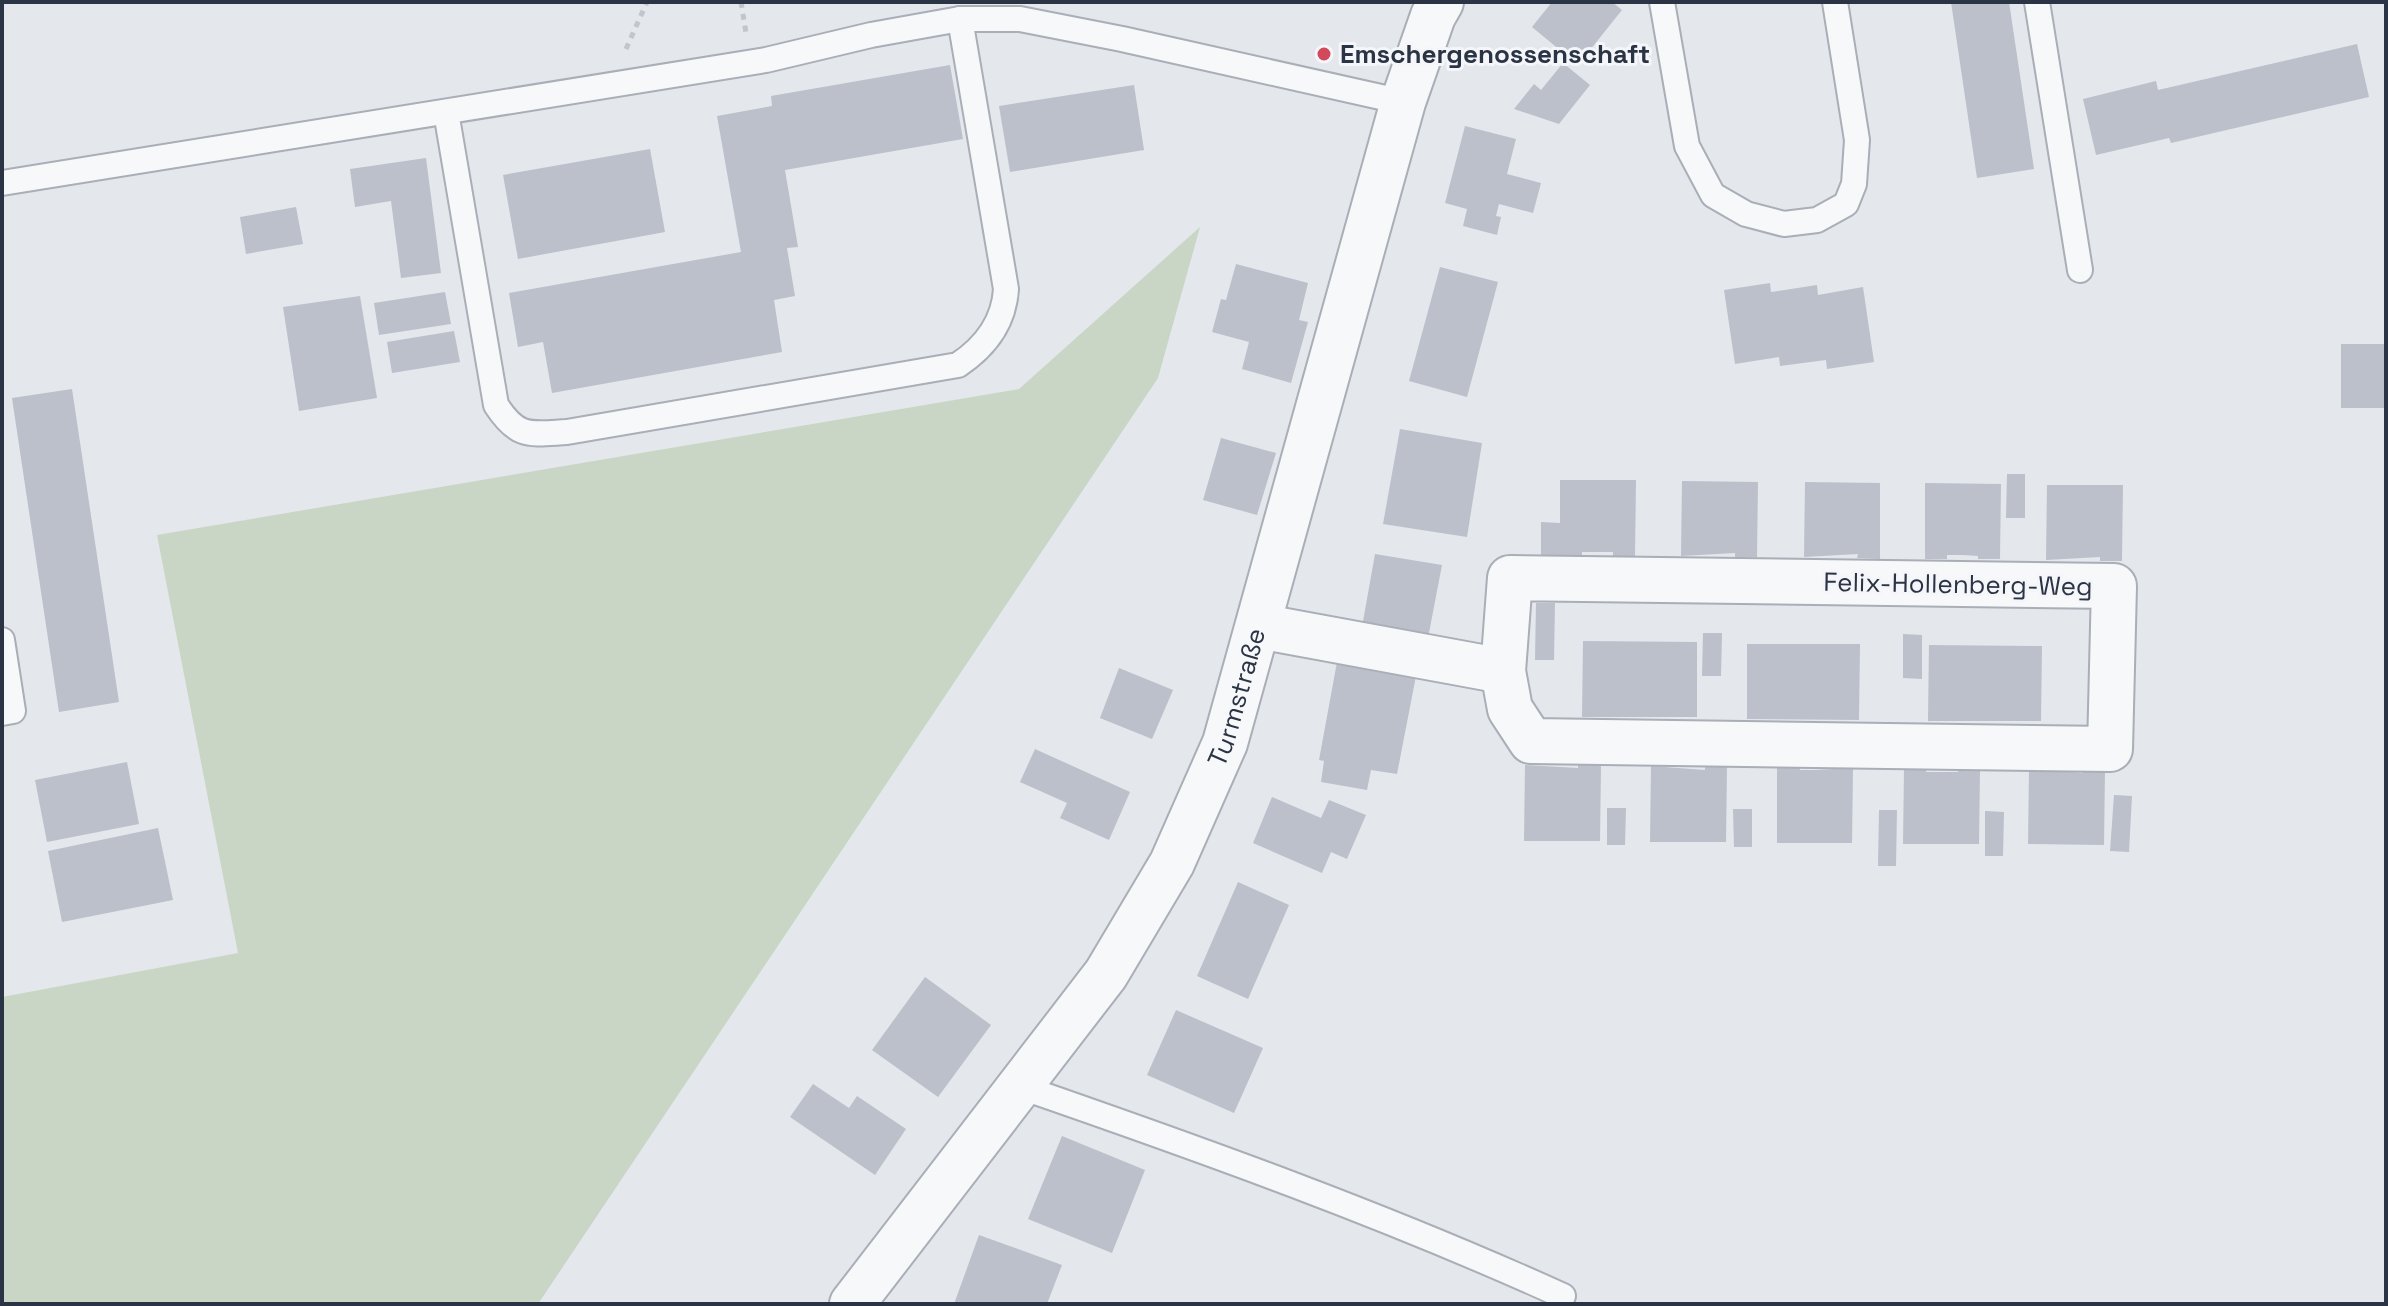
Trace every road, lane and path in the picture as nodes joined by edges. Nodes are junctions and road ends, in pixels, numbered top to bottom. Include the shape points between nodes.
1 (647, 2) edge
2 (1441, 2) edge
3 (1662, 2) edge
4 (1835, 2) edge
5 (2037, 2) edge
6 (960, 19) junction
7 (610, 85) junction
8 (1403, 102) junction
9 (446, 112) junction
10 (2, 183) edge
11 (2080, 270) dead end
12 (1258, 626) junction
13 (2, 640) edge
14 (1503, 671) junction
15 (2, 713) edge
16 (1021, 1087) junction
17 (1563, 1296) dead end
18 (852, 1304) edge

1 - 7 path
2 - 8 street, Turmstraße
3 - 4 lane via 1687,146 1713,195 1746,214 1784,224 1817,220 1846,204 1854,184 1857,140
5 - 11 lane
6 - 7 lane via 766,60
6 - 8 lane via 1020,19
6 - 9 lane via 1006,289 1005,306 991,334 958,365 567,432 532,434 510,427 496,405
7 - 9 lane
8 - 12 street, Turmstraße
9 - 10 lane
12 - 14 street
12 - 16 street, Turmstraße via 1225,743 1172,863 1106,974
13 - 15 lane via 13,711
14 - 14 street, Felix-Hollenberg-Weg via 1510,578 2114,586 2110,749 1531,741 1510,709
16 - 17 lane via 1312,1194
16 - 18 street, Turmstraße

